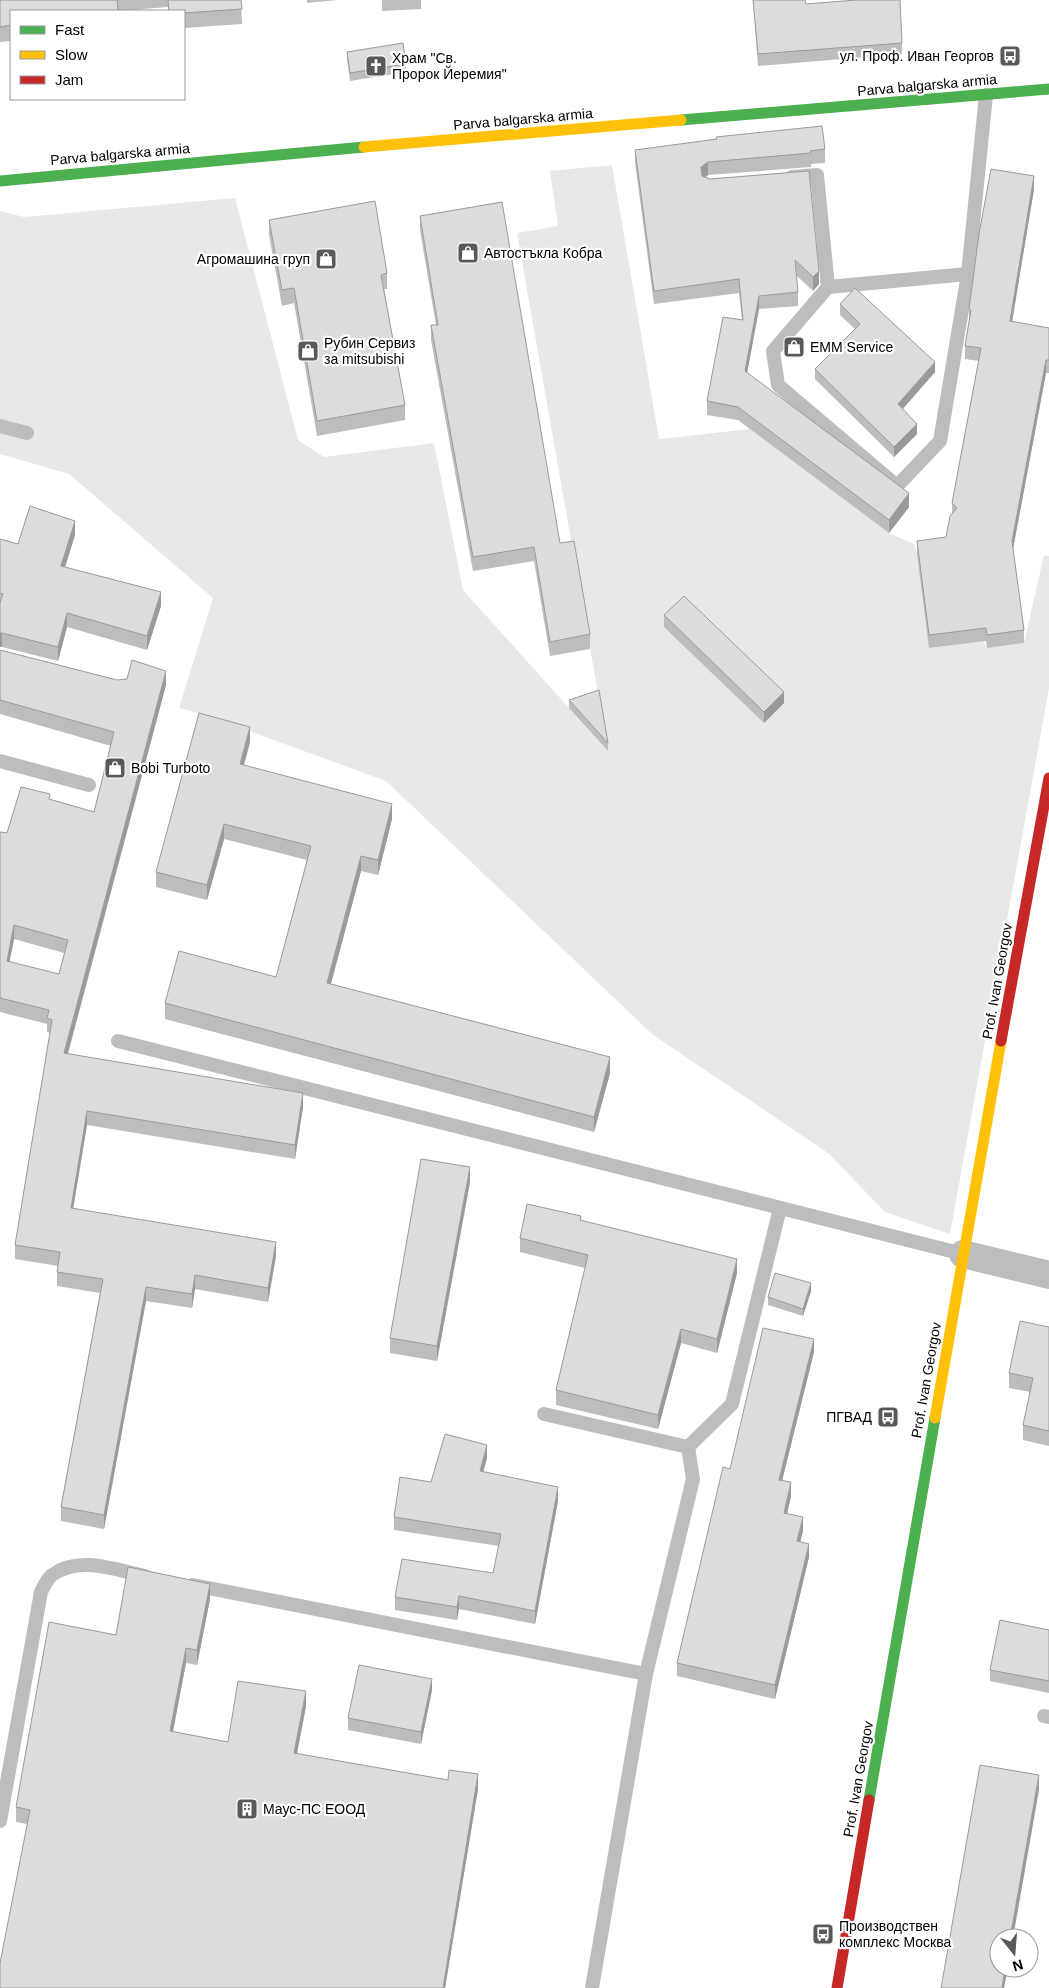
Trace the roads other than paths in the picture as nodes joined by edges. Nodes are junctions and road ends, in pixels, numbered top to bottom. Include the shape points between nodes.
1 (1049, 89) edge
2 (986, 95) junction
3 (778, 178) edge
4 (0, 181) edge
5 (968, 274) junction
6 (828, 287) junction
7 (0, 426) edge
8 (27, 433) dead end
9 (0, 761) edge
10 (1049, 778) edge
11 (89, 784) dead end
12 (118, 1041) dead end
13 (780, 1208) junction
14 (963, 1254) junction
15 (1049, 1275) edge
16 (544, 1414) dead end
17 (688, 1447) junction
18 (156, 1578) edge
19 (175, 1582) edge
20 (646, 1674) junction
21 (0, 1821) edge
22 (592, 1988) edge
23 (838, 1988) edge

1 - 2 street, Parva balgarska armia
2 - 4 street, Parva balgarska armia
2 - 5 lane
3 - 6 lane via 817,175
5 - 6 lane
5 - 6 lane via 940,441 897,486 778,385 773,352
7 - 8 lane
9 - 11 lane
10 - 14 street, Prof. Ivan Georgov
12 - 13 lane
13 - 14 lane
13 - 17 lane via 732,1404
14 - 15 street
14 - 23 street, Prof. Ivan Georgov
16 - 17 lane
17 - 20 lane via 693,1479
18 - 21 lane via 87,1564 68,1567 51,1576 41,1592
19 - 20 lane
20 - 22 lane

